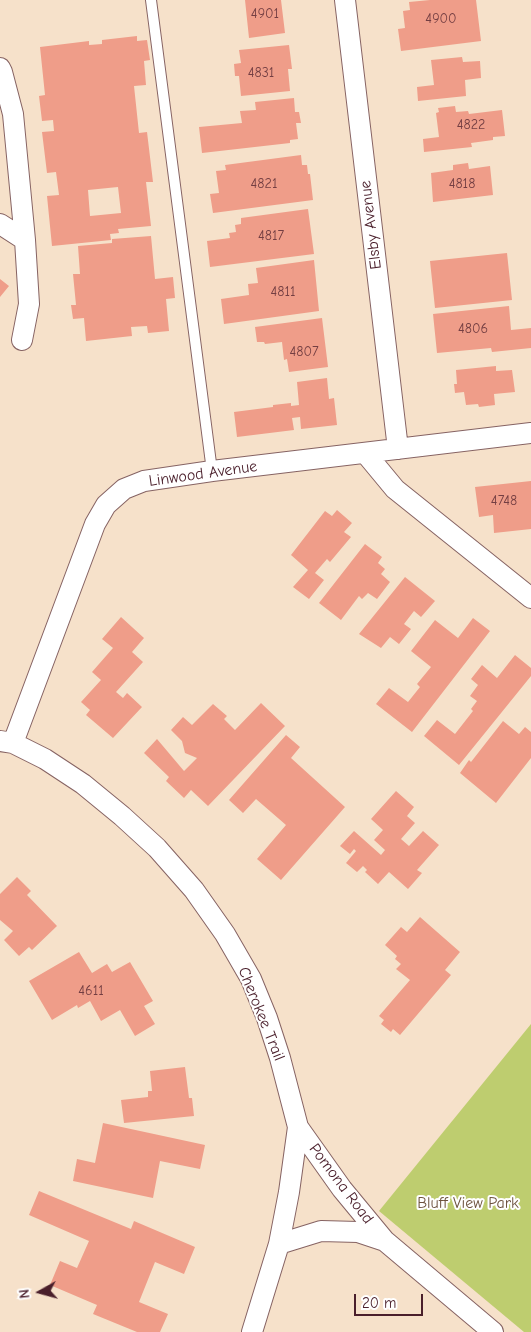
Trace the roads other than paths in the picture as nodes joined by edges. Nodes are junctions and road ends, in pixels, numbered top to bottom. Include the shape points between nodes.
1 (151, 0) edge
2 (344, 0) edge
3 (0, 68) edge
4 (0, 224) edge
5 (25, 240) junction
6 (22, 340) dead end
7 (531, 433) edge
8 (398, 449) junction
9 (366, 454) junction
10 (212, 471) junction
11 (531, 598) edge
12 (7, 742) edge
13 (298, 1127) junction
14 (385, 1241) junction
15 (279, 1244) junction
16 (252, 1332) edge
17 (493, 1332) edge

1 - 10 lane
2 - 8 street, Elsby Avenue
3 - 5 street via 13,114
4 - 5 street
5 - 6 street via 29,304
7 - 8 street, Linwood Avenue
8 - 9 street, Linwood Avenue
9 - 10 street, Linwood Avenue
9 - 11 street via 395,489
10 - 12 street, Linwood Avenue via 144,481 124,489 106,505 95,524
12 - 13 street, Cherokee Trail via 45,759 90,789 157,848 194,890 225,934 250,979 280,1058
13 - 14 street, Pomona Road via 342,1189
13 - 15 street, Cherokee Trail
14 - 15 street, Pomona Road via 358,1232 321,1231
14 - 17 street, Pomona Road
15 - 16 street, Cherokee Trail

